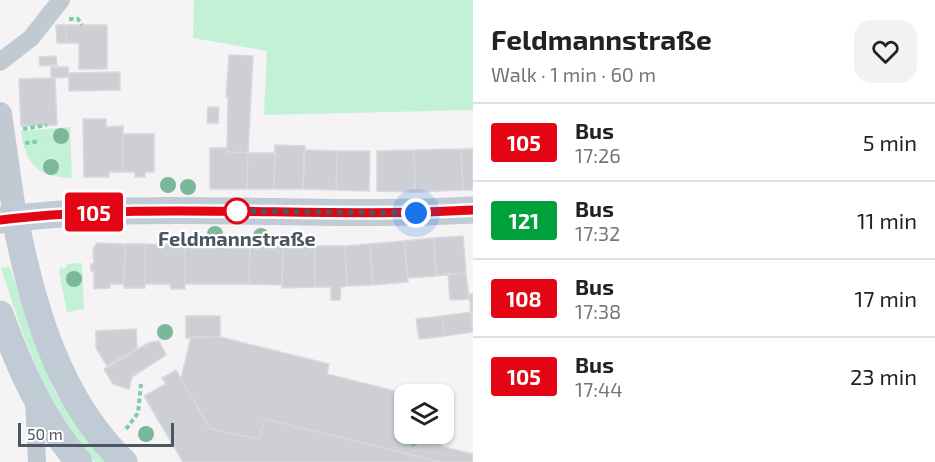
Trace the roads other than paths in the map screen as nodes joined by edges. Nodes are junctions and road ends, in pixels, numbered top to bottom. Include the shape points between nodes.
1 (61, 0) edge
2 (0, 62) edge
3 (8, 121) edge
4 (473, 210) edge
5 (8, 219) edge
6 (0, 314) edge
7 (33, 394) junction
8 (37, 462) edge
9 (79, 462) edge
10 (124, 462) edge

1 - 2 street via 31,38
3 - 5 street
4 - 5 main road via 365,214 154,210
5 - 10 main road via 46,337 66,384 89,420
6 - 7 main road
7 - 8 street
7 - 9 main road

